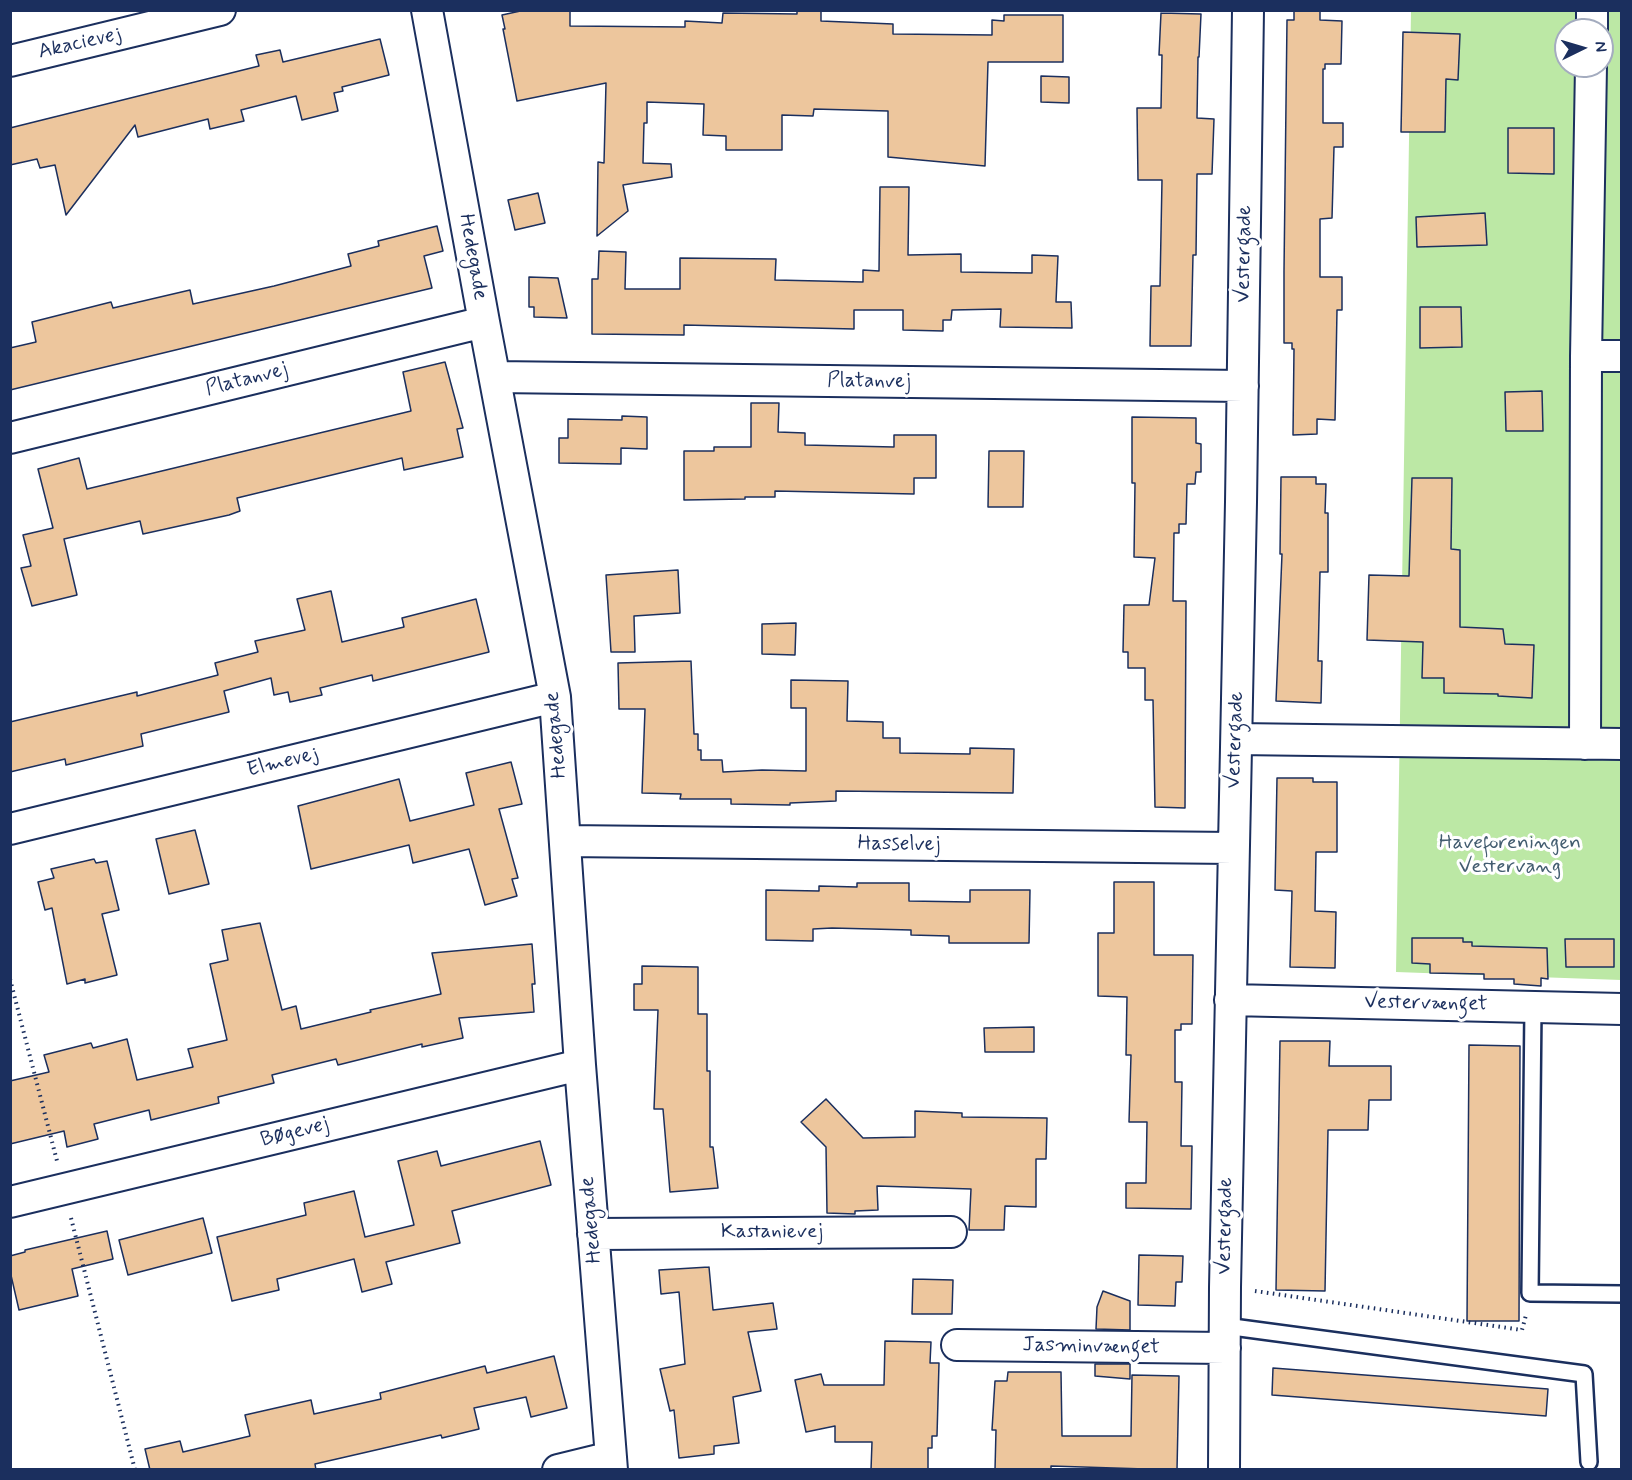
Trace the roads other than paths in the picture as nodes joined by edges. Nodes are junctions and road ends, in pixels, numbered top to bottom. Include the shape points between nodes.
1 (220, 10) edge
2 (427, 10) edge
3 (1248, 10) edge
4 (10, 60) edge
5 (1591, 78) edge
6 (484, 322) junction
7 (1586, 356) junction
8 (1622, 356) edge
9 (495, 377) junction
10 (1243, 386) junction
11 (10, 438) edge
12 (555, 697) junction
13 (1237, 739) junction
14 (1585, 744) junction
15 (1622, 744) edge
16 (10, 829) edge
17 (565, 841) junction
18 (1233, 848) junction
19 (1230, 1000) junction
20 (1533, 1007) junction
21 (1622, 1008) edge
22 (580, 1065) junction
23 (10, 1202) edge
24 (951, 1232) dead end
25 (593, 1234) junction
26 (1622, 1294) edge
27 (1225, 1337) junction
28 (957, 1345) dead end
29 (1589, 1462) dead end
30 (612, 1463) edge
31 (558, 1470) edge
32 (1224, 1470) edge

1 - 4 street, Akacievej
2 - 6 street, Hedegade
3 - 10 street, Vestergade
5 - 7 street
6 - 9 street, Hedegade
6 - 11 street, Platanvej
7 - 8 street
7 - 14 street
9 - 10 street, Platanvej
9 - 12 street, Hedegade
10 - 13 street, Vestergade
12 - 16 street, Elmevej
12 - 17 street, Hedegade
13 - 14 street
13 - 18 street, Vestergade
14 - 15 street
17 - 18 street, Hasselvej
17 - 22 street, Hedegade
18 - 19 street, Vestergade
19 - 20 street, Vestervænget
19 - 27 street, Vestergade
20 - 21 street, Vestervænget
20 - 26 lane via 1530,1293
22 - 23 street, Bøgevej
22 - 25 street, Hedegade
24 - 25 street, Kastanievej
25 - 30 street, Hedegade
27 - 28 street, Jasminvænget
27 - 29 lane via 1584,1374
27 - 32 street, Vestergade
30 - 31 street

